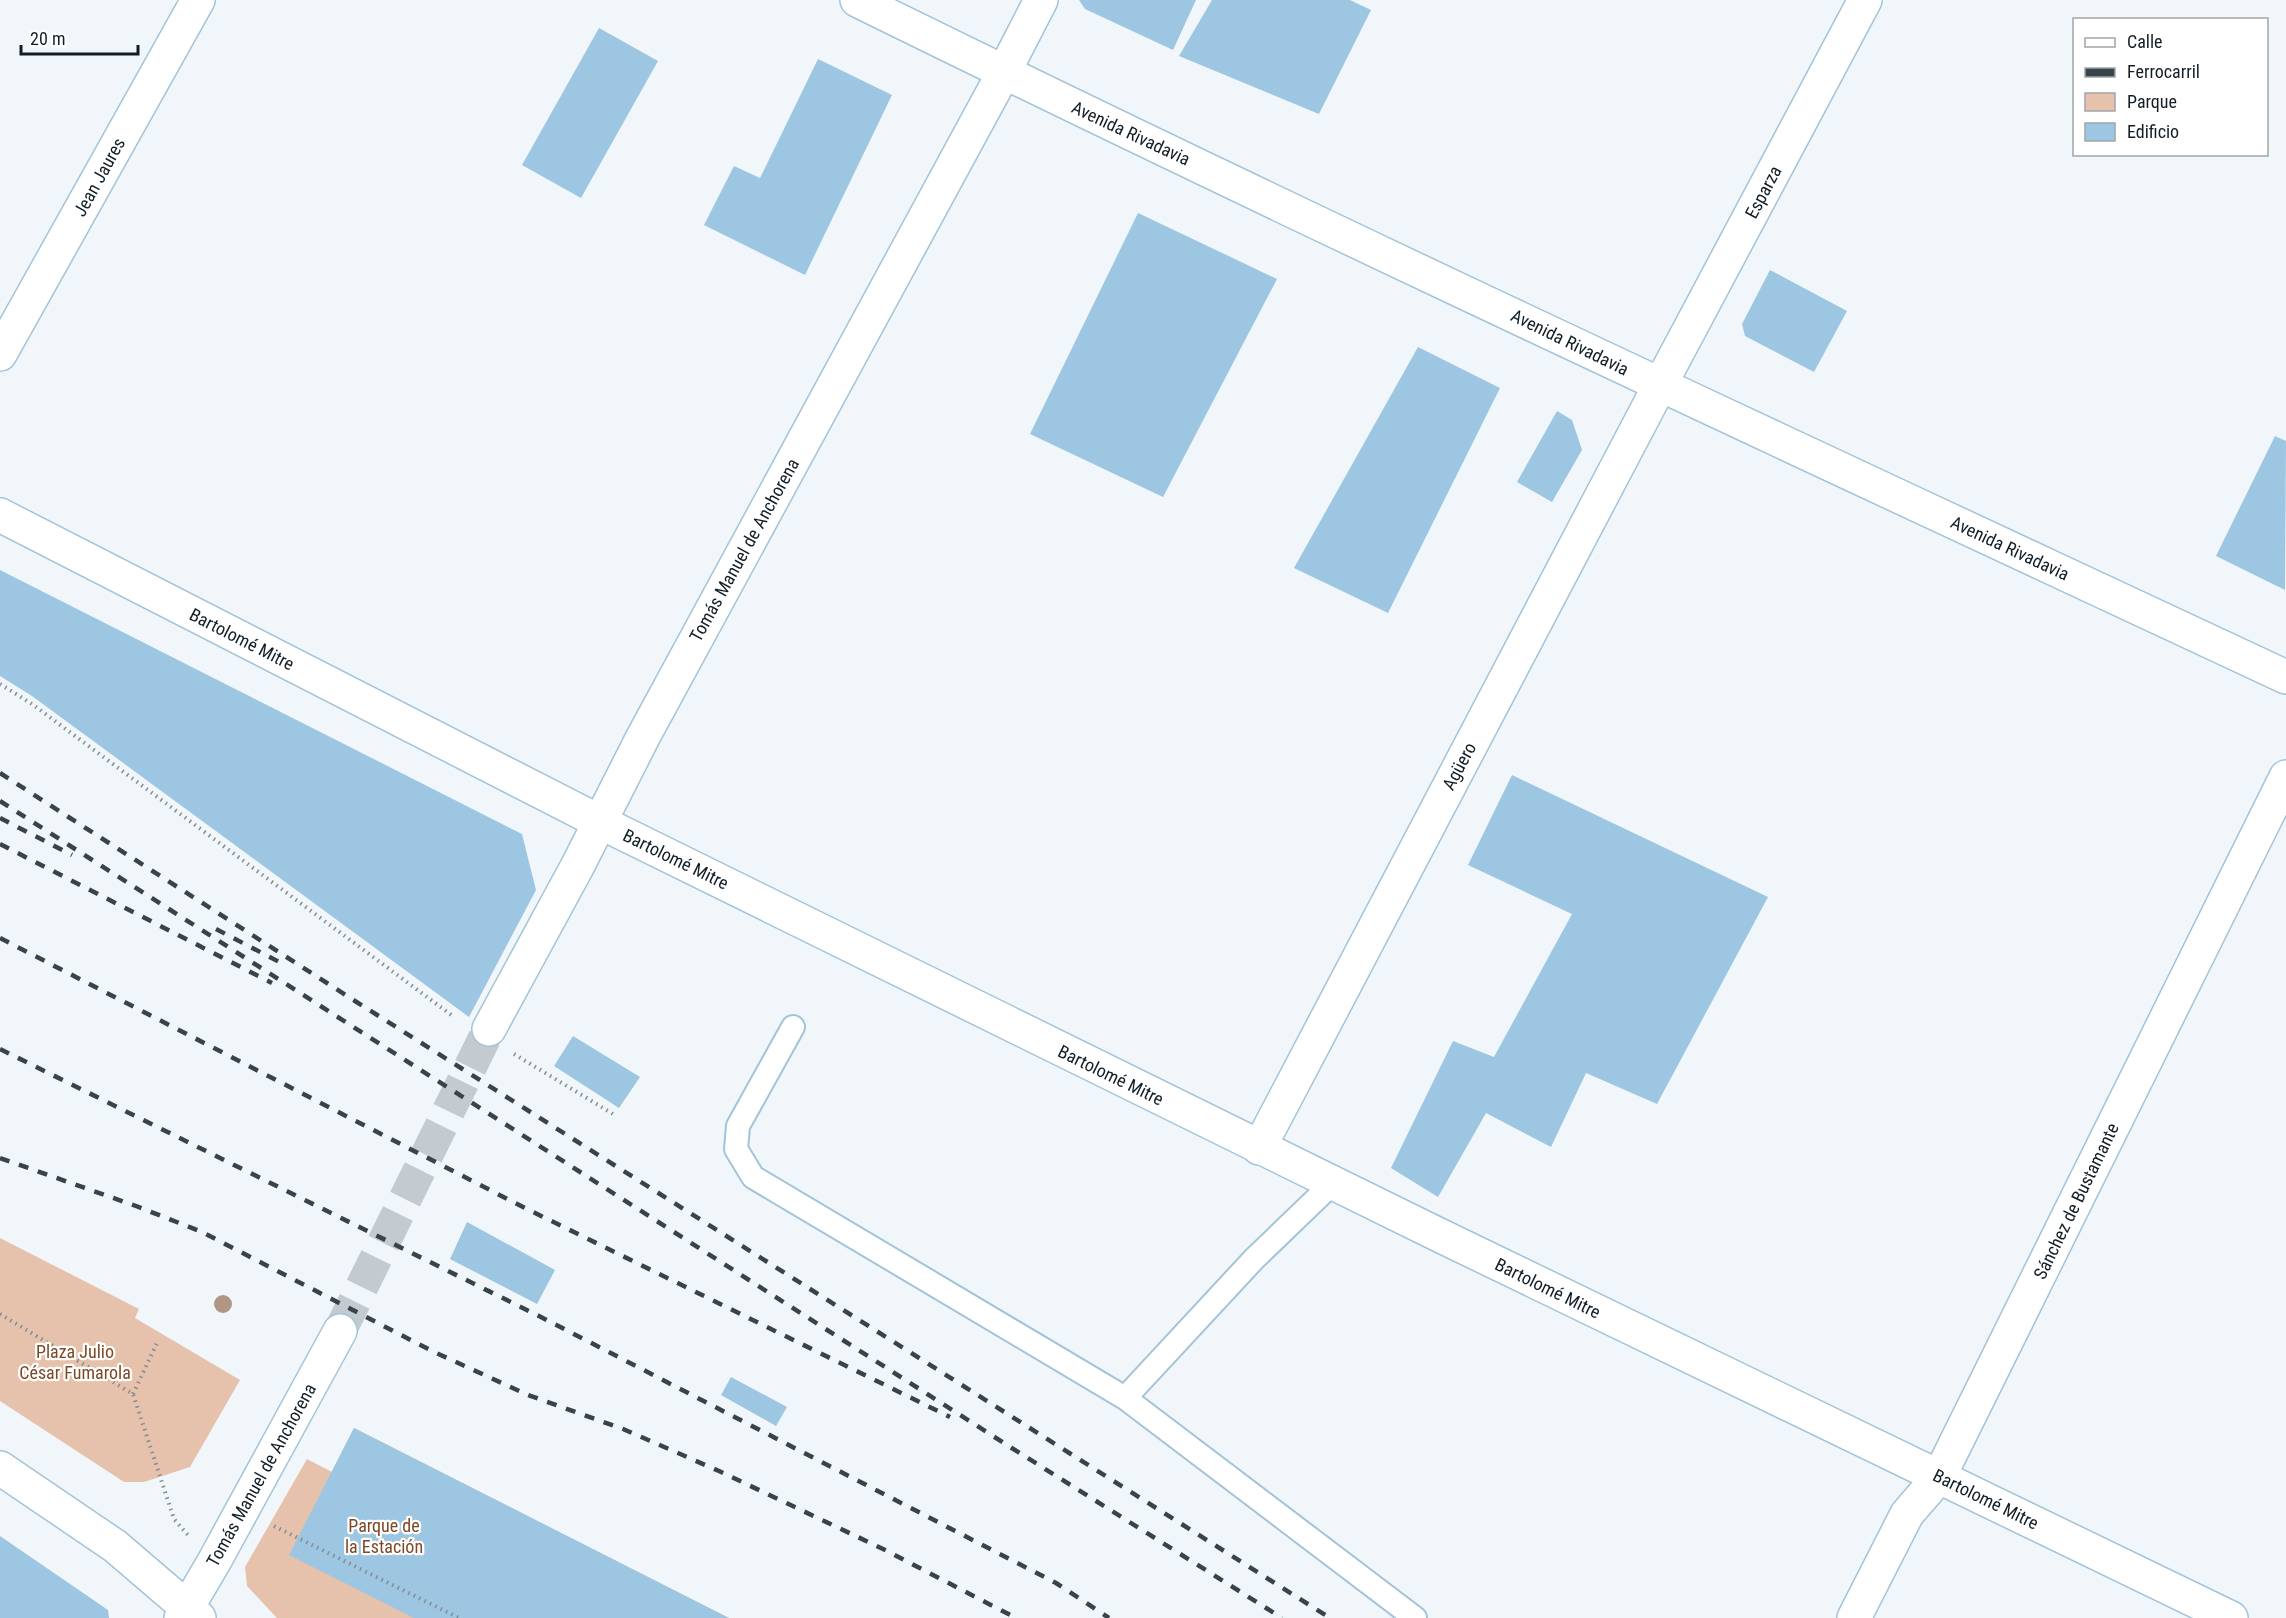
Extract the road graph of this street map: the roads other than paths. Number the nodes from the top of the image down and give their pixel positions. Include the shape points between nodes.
1 (198, 0) edge
2 (857, 0) edge
3 (1041, 0) edge
4 (1865, 0) edge
5 (1004, 72) junction
6 (0, 354) edge
7 (1660, 385) junction
8 (0, 515) edge
9 (2286, 677) edge
10 (2286, 777) edge
11 (600, 822) junction
12 (475, 1026) tunnel mouth
13 (793, 1027) dead end
14 (1259, 1148) junction
15 (1334, 1182) junction
16 (340, 1330) tunnel mouth
17 (1125, 1398) junction
18 (0, 1468) edge
19 (1939, 1477) junction
20 (189, 1615) edge
21 (1415, 1618) edge
22 (1854, 1618) edge
23 (2231, 1618) edge

1 - 6 street, Jean Jaures
2 - 5 street, Avenida Rivadavia
3 - 5 street, Tomás Manuel de Anchorena
4 - 7 street, Esparza
5 - 7 street, Avenida Rivadavia
5 - 11 street, Tomás Manuel de Anchorena
7 - 9 street, Avenida Rivadavia
7 - 14 street, Agüero
8 - 11 street, Bartolomé Mitre
10 - 19 street, Sánchez de Bustamante
11 - 12 street, Tomás Manuel de Anchorena
11 - 14 street, Bartolomé Mitre
13 - 17 lane via 738,1126 736,1149 753,1178
14 - 15 street, Bartolomé Mitre
15 - 17 lane via 1254,1259
15 - 19 street, Bartolomé Mitre
16 - 20 street, Tomás Manuel de Anchorena
17 - 21 lane
18 - 20 street via 115,1546
19 - 22 street, Sánchez de Bustamante via 1907,1514
19 - 23 street, Bartolomé Mitre

